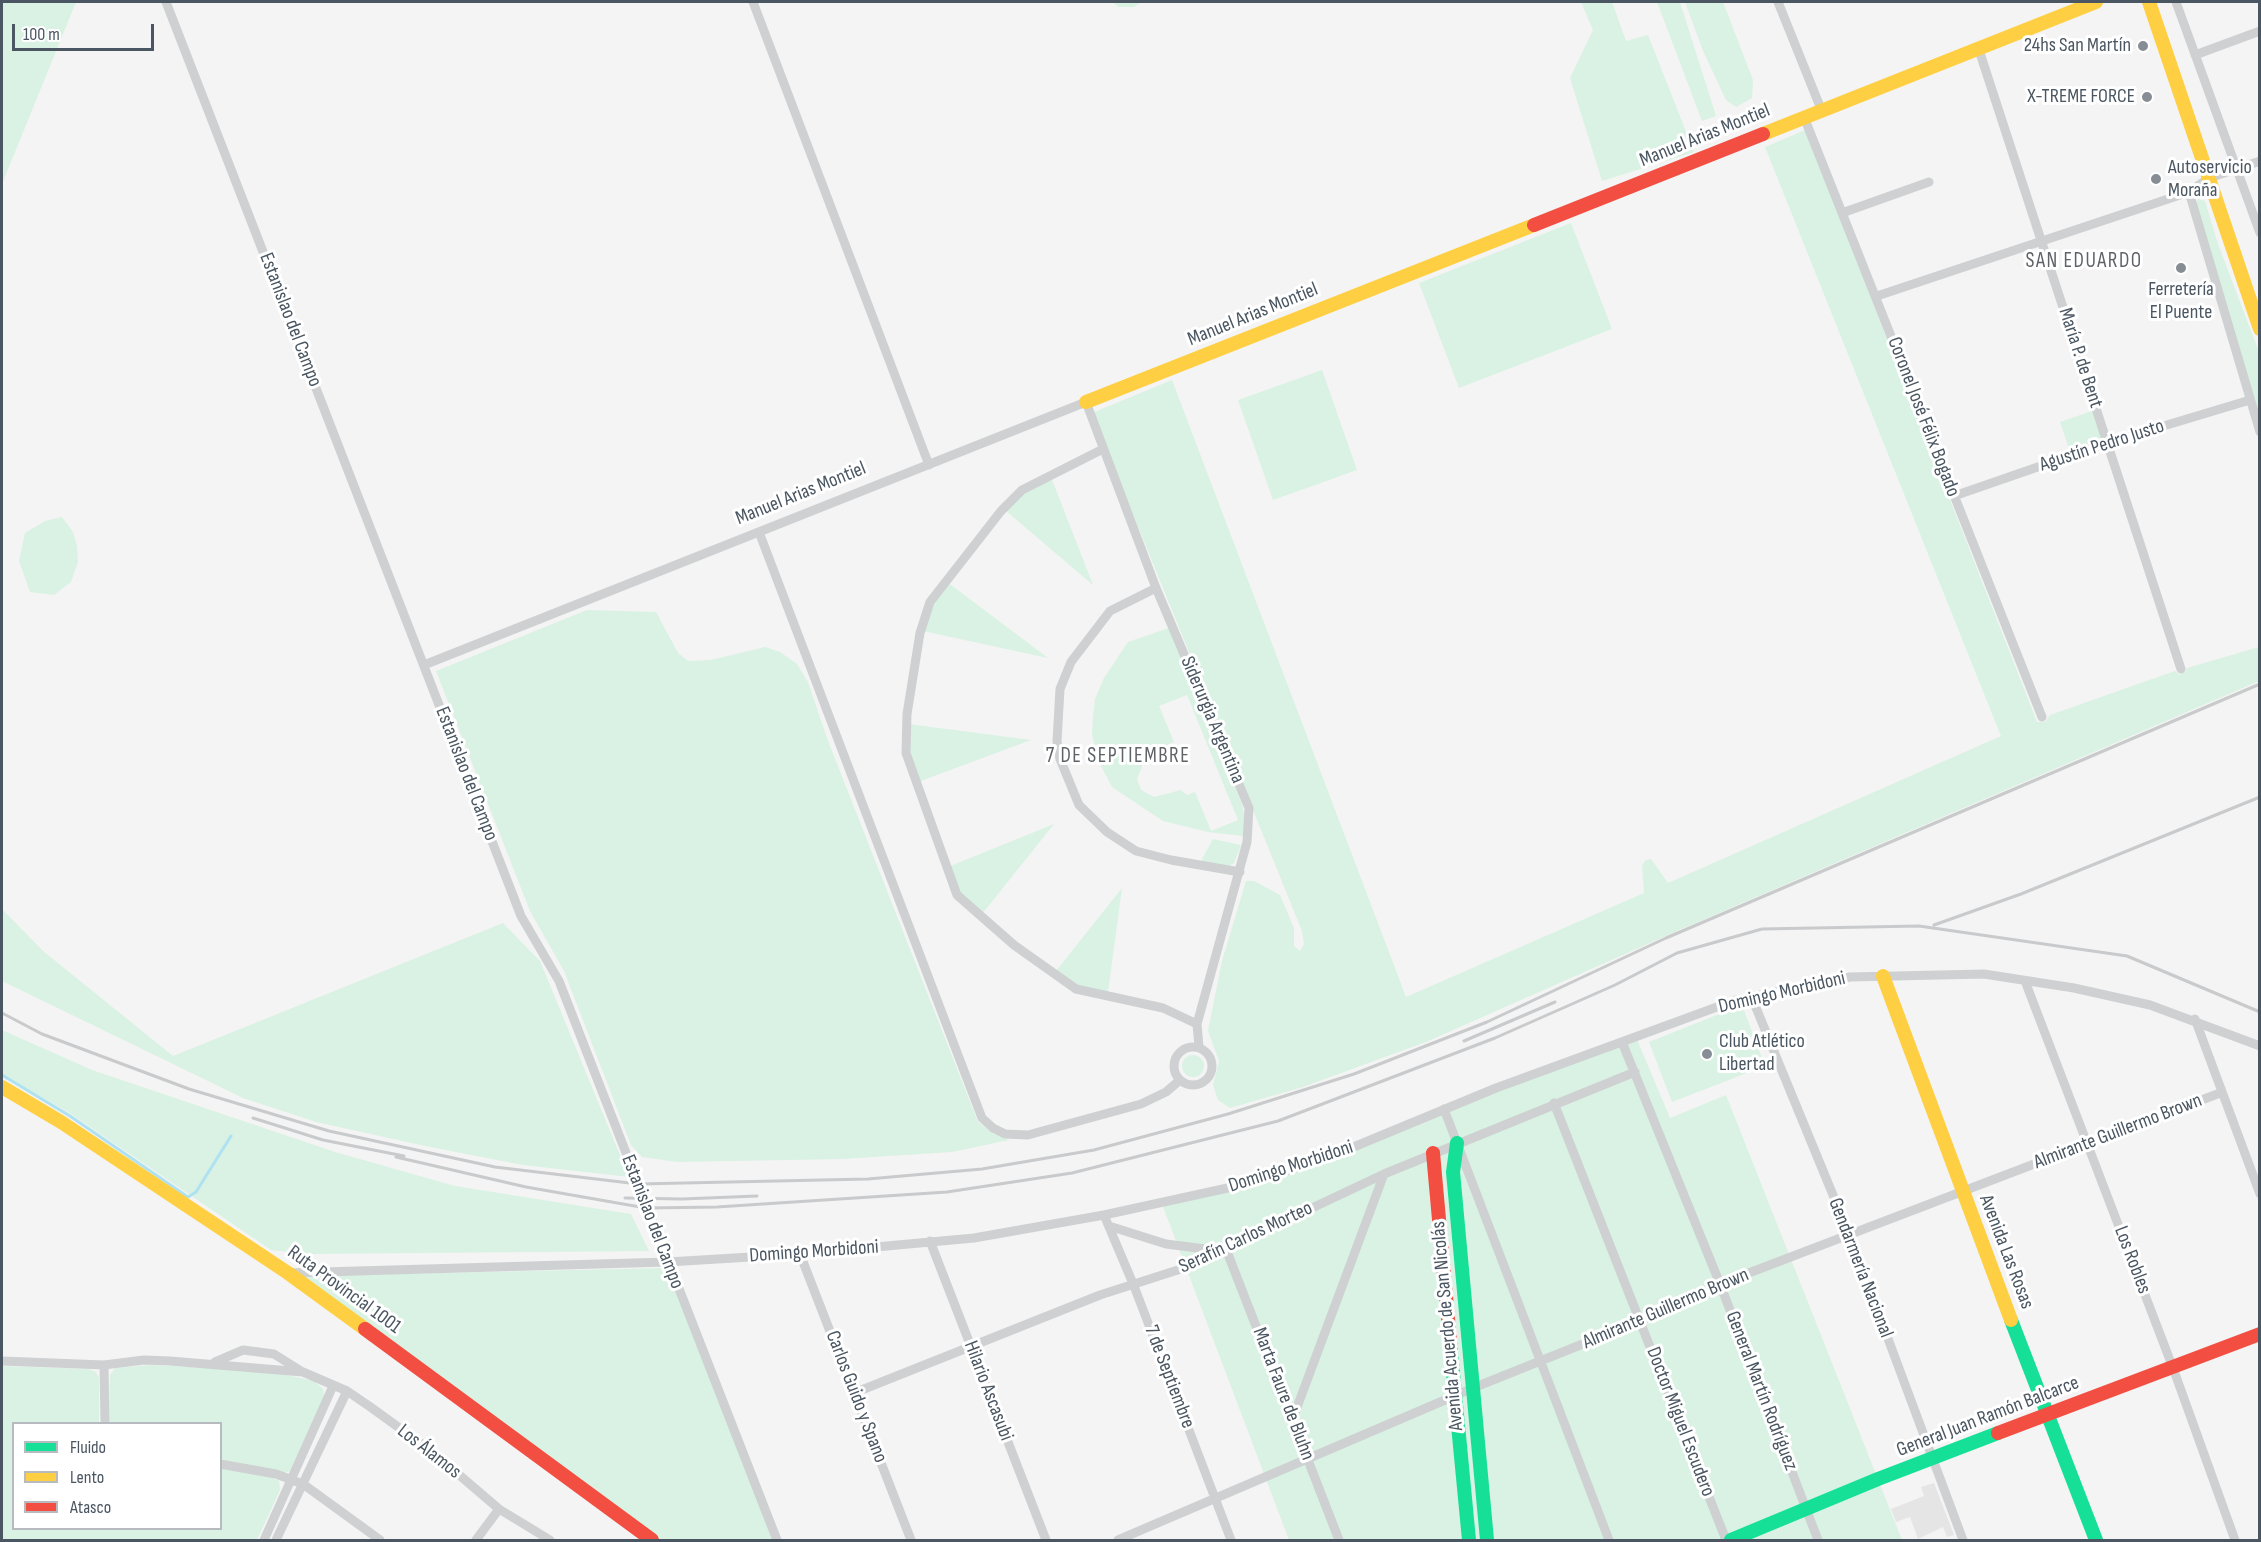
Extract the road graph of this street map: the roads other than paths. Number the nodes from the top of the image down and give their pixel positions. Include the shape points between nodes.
1 (166, 2) edge
2 (753, 2) edge
3 (1778, 2) edge
4 (2096, 2) edge
5 (2149, 2) edge
6 (2176, 2) edge
7 (2259, 31) edge
8 (1978, 47) junction
9 (2195, 55) junction
10 (1821, 109) junction
11 (1804, 117) junction
12 (2259, 161) edge
13 (2236, 170) junction
14 (2209, 178) junction
15 (1929, 182) dead end
16 (2189, 192) junction
17 (1842, 213) junction
18 (2259, 233) edge
19 (2042, 239) junction
20 (1876, 296) junction
21 (2259, 329) edge
22 (2250, 400) junction
23 (1086, 402) junction
24 (2259, 432) edge
25 (2107, 443) junction
26 (1103, 449) junction
27 (929, 465) junction
28 (1954, 496) junction
29 (759, 532) junction
30 (1156, 588) junction
31 (424, 665) junction
32 (2181, 669) dead end
33 (2042, 717) dead end
34 (1240, 872) junction
35 (1883, 976) junction
36 (2025, 981) junction
37 (1752, 998) junction
38 (2194, 1019) junction
39 (1197, 1024) junction
40 (1622, 1042) junction
41 (2259, 1046) edge
42 (1198, 1047) junction
43 (1635, 1072) junction
44 (1180, 1080) junction
45 (2, 1087) edge
46 (2220, 1093) junction
47 (1554, 1103) junction
48 (1444, 1109) junction
49 (1457, 1143) junction
50 (2088, 1144) junction
51 (1433, 1154) junction
52 (1384, 1174) junction
53 (1961, 1191) junction
54 (2259, 1194) edge
55 (1104, 1215) junction
56 (1109, 1226) junction
57 (1849, 1234) junction
58 (930, 1241) junction
59 (1224, 1250) junction
60 (800, 1254) junction
61 (668, 1262) junction
62 (288, 1273) junction
63 (1720, 1284) junction
64 (1134, 1286) junction
65 (1640, 1321) junction
66 (2259, 1334) edge
67 (970, 1345) junction
68 (2, 1361) edge
69 (1541, 1362) junction
70 (213, 1363) junction
71 (104, 1365) junction
72 (2173, 1368) junction
73 (303, 1372) junction
74 (333, 1386) junction
75 (1473, 1388) junction
76 (346, 1391) junction
77 (854, 1393) junction
78 (1457, 1395) junction
79 (2048, 1415) junction
80 (1293, 1418) junction
81 (105, 1422) edge
82 (1309, 1459) junction
83 (1931, 1460) junction
84 (222, 1464) edge
85 (292, 1480) junction
86 (303, 1484) junction
87 (1216, 1500) junction
88 (499, 1509) junction
89 (1805, 1509) junction
90 (264, 1540) edge
91 (276, 1540) edge
92 (380, 1540) edge
93 (476, 1540) edge
94 (550, 1540) edge
95 (652, 1540) edge
96 (777, 1540) edge
97 (911, 1540) edge
98 (1046, 1540) edge
99 (1118, 1540) edge
100 (1231, 1540) edge
101 (1339, 1540) edge
102 (1469, 1540) edge
103 (1487, 1540) edge
104 (1609, 1540) edge
105 (1726, 1540) edge
106 (1731, 1540) edge
107 (1818, 1540) edge
108 (1963, 1540) edge
109 (2096, 1540) edge
110 (2235, 1540) edge

1 - 31 street, Estanislao del Campo
2 - 27 street
3 - 10 street
4 - 8 street, Manuel Arias Montiel
5 - 14 street
6 - 9 street
7 - 9 street
8 - 10 street, Manuel Arias Montiel
8 - 19 street, María P. de Bent
9 - 13 street
10 - 11 street, Manuel Arias Montiel
11 - 17 street, Coronel José Félix Bogado
11 - 23 street, Manuel Arias Montiel
12 - 13 street
13 - 14 street
13 - 18 street
14 - 16 street
14 - 21 street
15 - 17 street
16 - 19 street
16 - 22 street
17 - 20 street, Coronel José Félix Bogado
19 - 20 street
19 - 25 street, María P. de Bent
20 - 28 street, Coronel José Félix Bogado
22 - 24 street
22 - 25 street, Agustín Pedro Justo
23 - 26 street, Siderurgia Argentina
23 - 27 street, Manuel Arias Montiel
25 - 28 street, Agustín Pedro Justo
25 - 32 street, María P. de Bent
26 - 30 street, Siderurgia Argentina
26 - 39 street via 1022,490 994,519 930,602 920,633 907,714 906,753 957,895 1014,945 1076,989 1156,1006
27 - 29 street, Manuel Arias Montiel
28 - 33 street, Coronel José Félix Bogado
29 - 31 street, Manuel Arias Montiel
29 - 44 street via 982,1118 1005,1134 1028,1136 1141,1104
30 - 34 street, Siderurgia Argentina via 1246,798 1249,823
30 - 34 street via 1110,611 1071,662 1060,689 1060,759 1079,805 1107,832 1136,851
31 - 61 street, Estanislao del Campo via 521,916 559,981
34 - 39 street, Siderurgia Argentina
35 - 36 street, Domingo Morbidoni via 1984,975
35 - 37 street, Domingo Morbidoni via 1850,977
35 - 53 street, Avenida Las Rosas
36 - 38 street, Domingo Morbidoni via 2150,1005
36 - 50 street, Los Robles
37 - 40 street, Domingo Morbidoni via 1736,1000
37 - 57 street, Gendarmería Nacional
38 - 41 street, Domingo Morbidoni
38 - 46 street
39 - 42 street, Siderurgia Argentina
40 - 43 street, General Martín Rodríguez
40 - 48 street, Domingo Morbidoni
42 - 44 street via 1185,1048 1178,1054 1174,1068
42 - 44 street, Siderurgia Argentina via 1211,1058 1211,1074 1198,1084
43 - 47 street, Serafín Carlos Morteo
43 - 63 street, General Martín Rodríguez
45 - 62 street, Ruta Provincial 1001 via 62,1122
46 - 50 street, Almirante Guillermo Brown
46 - 54 street
47 - 49 street, Serafín Carlos Morteo
47 - 65 street, Doctor Miguel Escudero
48 - 49 street, Avenida Acuerdo de San Nicolás
48 - 55 street, Domingo Morbidoni via 1339,1153 1255,1182
49 - 51 street, Serafín Carlos Morteo
49 - 69 street
49 - 75 street, Avenida Acuerdo de San Nicolás via 1453,1172
50 - 53 street, Almirante Guillermo Brown
50 - 72 street, Los Robles
51 - 52 street, Serafín Carlos Morteo
51 - 78 street, Avenida Acuerdo de San Nicolás
52 - 59 street, Serafín Carlos Morteo
52 - 80 street
53 - 57 street, Almirante Guillermo Brown
53 - 79 street, Avenida Las Rosas
55 - 56 street, 7 de Septiembre
55 - 58 street, Domingo Morbidoni via 974,1238
56 - 59 street via 1166,1244
56 - 64 street, 7 de Septiembre
57 - 63 street, Almirante Guillermo Brown
57 - 83 street, Gendarmería Nacional
58 - 60 street, Domingo Morbidoni
58 - 67 street, Hilario Ascasubi
59 - 64 street, Serafín Carlos Morteo
59 - 80 street, Marta Faure de Bluhn
60 - 61 street, Domingo Morbidoni
60 - 77 street, Carlos Guido y Spano
61 - 62 street, Domingo Morbidoni
61 - 96 street, Estanislao del Campo
62 - 95 street, Ruta Provincial 1001
63 - 65 street, Almirante Guillermo Brown
63 - 89 street, General Martín Rodríguez
64 - 67 street, Serafín Carlos Morteo via 1100,1295
64 - 87 street, 7 de Septiembre
65 - 69 street, Almirante Guillermo Brown
65 - 105 street, Doctor Miguel Escudero
66 - 72 street, General Juan Ramón Balcarce
67 - 77 street, Serafín Carlos Morteo
67 - 98 street, Hilario Ascasubi
68 - 71 street, Los Álamos
69 - 75 street, Almirante Guillermo Brown
69 - 104 street
70 - 71 street, Los Álamos via 144,1360
70 - 73 street, Los Álamos
70 - 73 street, Los Álamos via 243,1350 273,1354
71 - 81 street
72 - 79 street, General Juan Ramón Balcarce
72 - 110 street, Los Robles
73 - 74 street, Los Álamos
74 - 76 street, Los Álamos
74 - 85 street
75 - 78 street, Almirante Guillermo Brown
75 - 103 street, Avenida Acuerdo de San Nicolás
76 - 86 street
76 - 88 street, Los Álamos via 430,1450
77 - 97 street, Carlos Guido y Spano
78 - 82 street, Almirante Guillermo Brown
78 - 102 street, Avenida Acuerdo de San Nicolás
79 - 83 street, General Juan Ramón Balcarce
79 - 109 street, Avenida Las Rosas
80 - 82 street, Marta Faure de Bluhn
82 - 87 street, Almirante Guillermo Brown
82 - 101 street, Marta Faure de Bluhn
83 - 89 street, General Juan Ramón Balcarce
83 - 108 street, Gendarmería Nacional
84 - 85 street
85 - 86 street
85 - 90 street
86 - 91 street
86 - 92 street
87 - 99 street, Almirante Guillermo Brown
87 - 100 street, 7 de Septiembre
88 - 93 street
88 - 94 street, Los Álamos
89 - 106 street, General Juan Ramón Balcarce
89 - 107 street, General Martín Rodríguez

